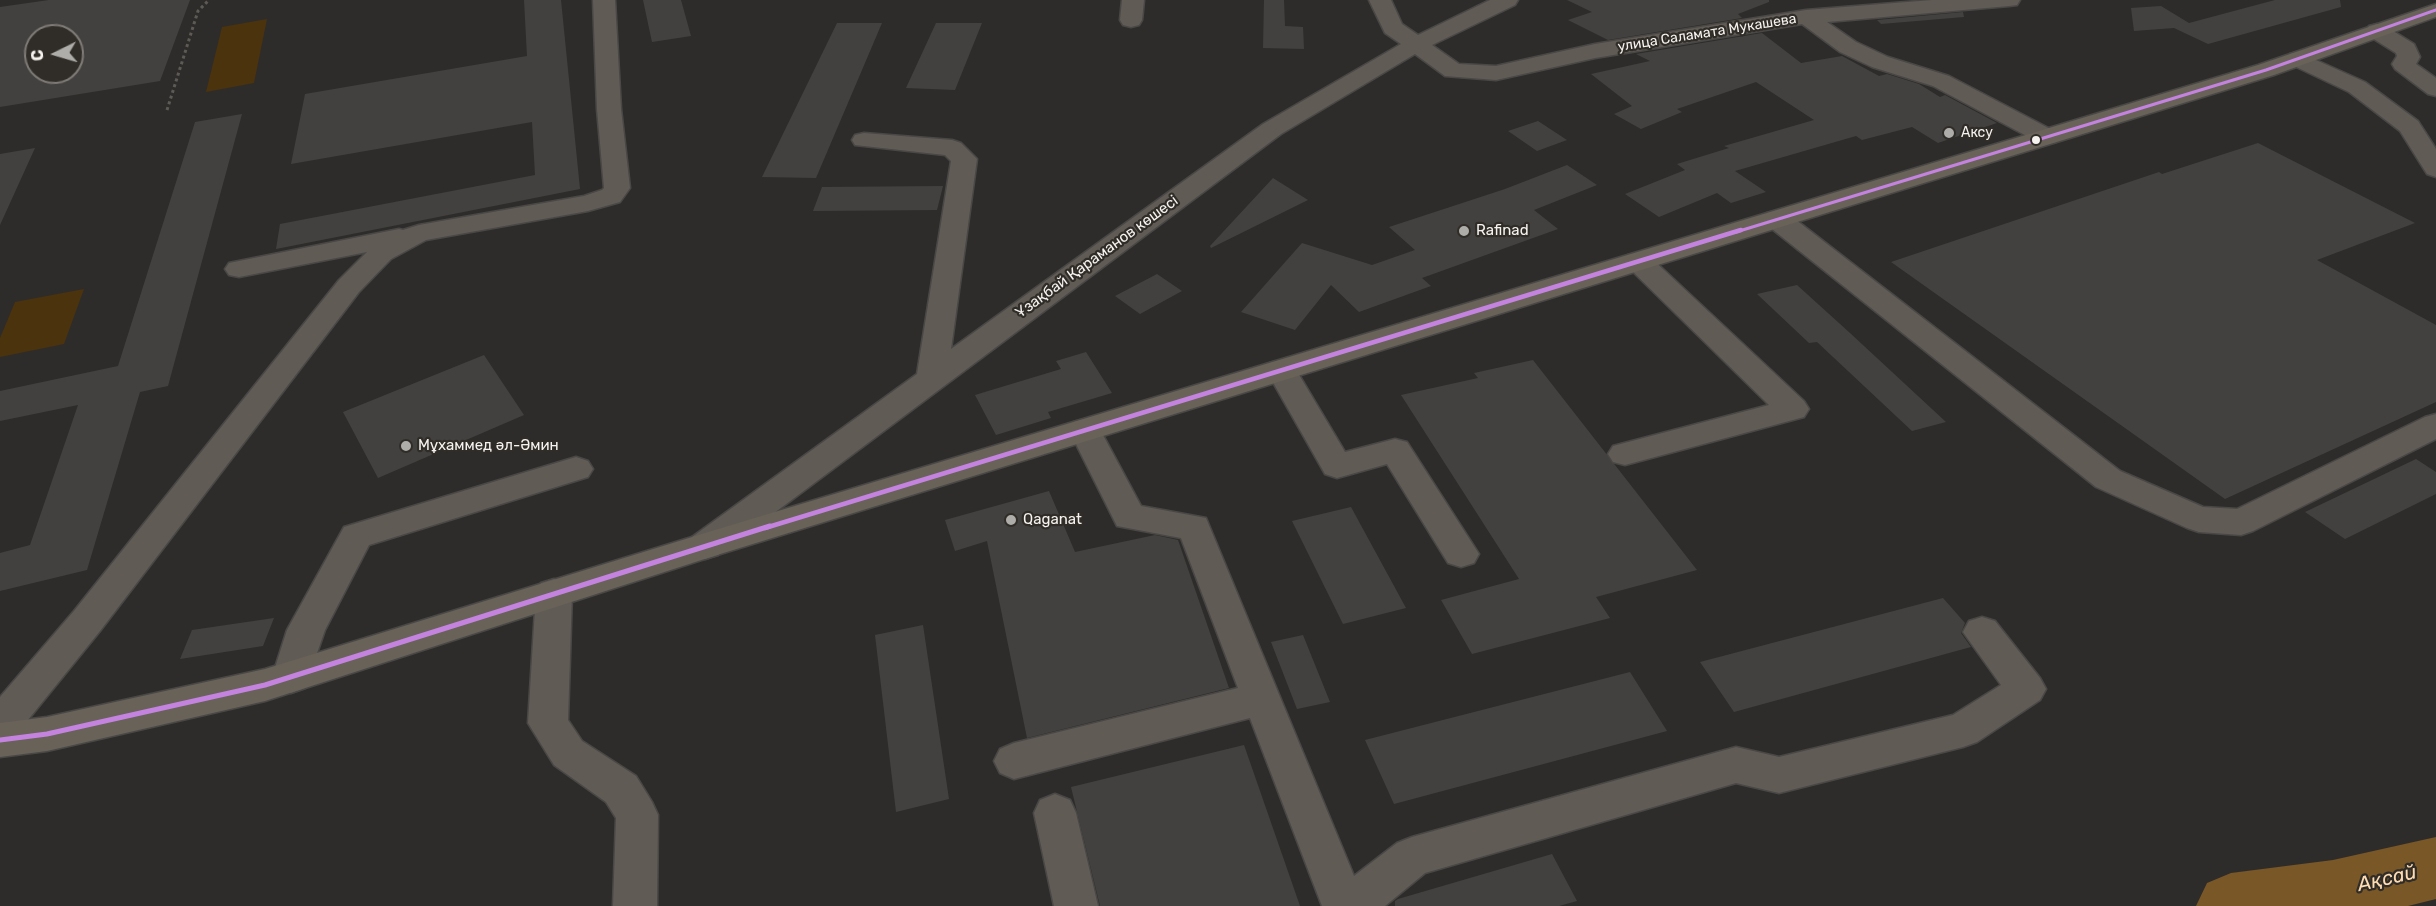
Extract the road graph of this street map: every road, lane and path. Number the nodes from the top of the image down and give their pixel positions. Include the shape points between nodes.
1 (210, 0) edge
2 (604, 0) edge
3 (1380, 0) edge
4 (1508, 0) edge
5 (2009, 0) edge
6 (2436, 10) edge
7 (1806, 17) junction
8 (2377, 31) junction
9 (1416, 45) junction
10 (2298, 59) junction
11 (2436, 89) edge
12 (167, 110) dead end
13 (2047, 137) junction
14 (864, 140) dead end
15 (2436, 170) edge
16 (1777, 219) junction
17 (418, 233) junction
18 (1638, 261) junction
19 (239, 269) dead end
20 (1281, 370) junction
21 (932, 379) junction
22 (2436, 425) edge
23 (1085, 430) junction
24 (1625, 454) dead end
25 (576, 469) dead end
26 (705, 546) junction
27 (1461, 555) dead end
28 (554, 593) junction
29 (1982, 632) dead end
30 (291, 677) junction
31 (1262, 699) junction
32 (0, 725) edge
33 (0, 740) edge
34 (1014, 761) dead end
35 (1055, 813) dead end
36 (635, 906) edge
37 (1076, 906) edge
38 (1344, 906) edge
39 (1351, 906) edge

1 - 12 path via 198,11
2 - 17 street via 617,188 611,196
3 - 9 street, улица Саламата Мукашева via 1393,28
4 - 9 street, Ұзақбай Қараманов көшесі
5 - 7 street, улица Саламата Мукашева
6 - 8 main road
7 - 9 street, улица Саламата Мукашева via 1595,51 1496,73 1453,71
7 - 13 street via 1848,47 1880,62 1941,81
8 - 10 main road
8 - 11 street via 2406,49 2409,57 2403,64
9 - 21 street, Ұзақбай Қараманов көшесі via 1272,129
10 - 13 main road
10 - 15 street via 2357,87 2409,126
13 - 16 main road
14 - 21 street via 952,148 964,159
16 - 18 main road
16 - 22 street via 2108,479 2199,519 2241,522
17 - 19 street
17 - 32 street via 381,253 349,286 87,621
18 - 20 main road
18 - 24 street via 1793,409
20 - 23 main road
20 - 27 street via 1337,466 1395,450
21 - 26 street, Ұзақбай Қараманов көшесі
23 - 26 main road
23 - 31 street via 1129,517 1194,527
25 - 30 street via 356,536 306,630
26 - 28 main road
28 - 30 main road
28 - 36 street via 548,723 568,753 621,789 637,815
29 - 39 street via 2026,689 1963,730 1779,775 1736,765 1412,857
30 - 33 main road via 48,734
31 - 34 street
31 - 38 street
35 - 37 street

